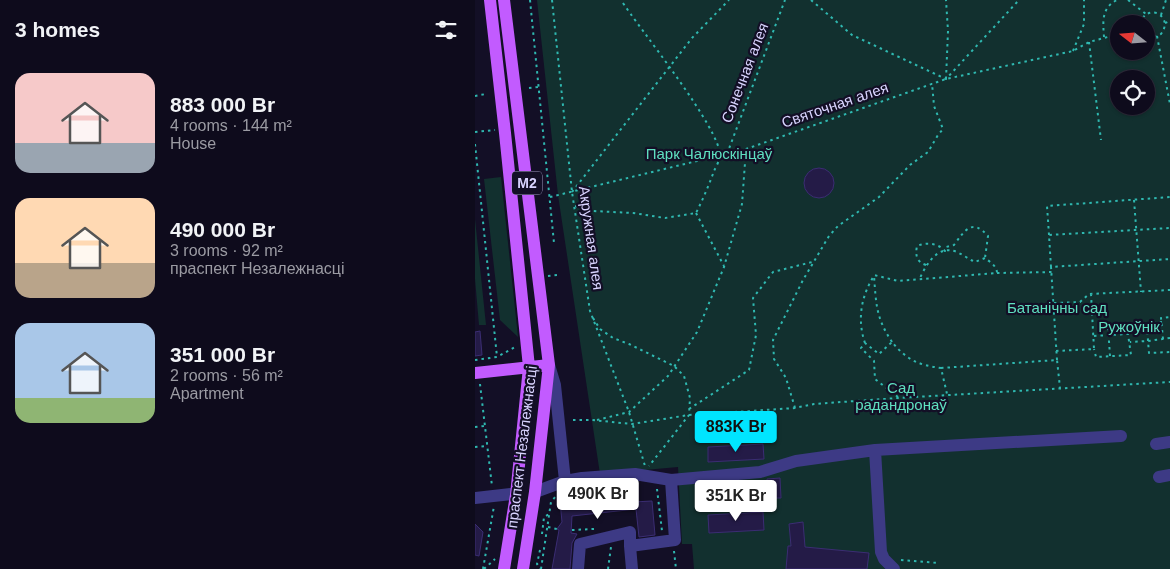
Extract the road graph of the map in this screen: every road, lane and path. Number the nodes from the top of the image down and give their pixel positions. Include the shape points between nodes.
1 (490, 0) edge
2 (504, 0) edge
3 (530, 0) edge
4 (552, 0) edge
5 (621, 0) edge
6 (729, 0) edge
7 (785, 0) edge
8 (811, 0) edge
9 (946, 0) edge
10 (1019, 0) edge
11 (1084, 0) edge
12 (1117, 0) edge
13 (1128, 0) edge
14 (1167, 0) edge
15 (1146, 14) joint
16 (1161, 15) junction
17 (1170, 21) edge
18 (1165, 23) junction
19 (1110, 36) edge
20 (1157, 36) joint
21 (1104, 37) junction
22 (1089, 42) junction
23 (1073, 51) junction
24 (669, 66) junction
25 (945, 79) junction
26 (932, 83) junction
27 (539, 87) junction
28 (529, 88) dead end
29 (486, 94) dead end
30 (475, 96) edge
31 (1170, 104) edge
32 (491, 130) dead end
33 (475, 132) edge
34 (1101, 140) dead end
35 (475, 144) edge
36 (746, 149) junction
37 (727, 154) junction
38 (720, 156) junction
39 (477, 175) edge
40 (572, 192) junction
41 (550, 197) junction
42 (1170, 197) edge
43 (1134, 200) junction
44 (575, 206) junction
45 (696, 213) junction
46 (1170, 228) edge
47 (1135, 229) junction
48 (1049, 235) junction
49 (554, 243) dead end
50 (945, 251) junction
51 (985, 258) junction
52 (1170, 259) edge
53 (1138, 261) junction
54 (813, 262) junction
55 (926, 265) junction
56 (724, 267) junction
57 (1051, 267) junction
58 (1052, 272) junction
59 (997, 273) junction
60 (558, 275) dead end
61 (874, 275) junction
62 (550, 276) dead end
63 (919, 280) junction
64 (1170, 290) edge
65 (1141, 292) junction
66 (1091, 294) junction
67 (1055, 303) junction
68 (589, 311) junction
69 (1170, 317) edge
70 (1162, 322) junction
71 (1147, 324) junction
72 (1116, 327) junction
73 (1117, 334) junction
74 (1109, 335) junction
75 (1094, 336) junction
76 (1170, 338) edge
77 (1163, 339) junction
78 (1148, 340) junction
79 (865, 342) junction
80 (892, 342) junction
81 (1129, 342) junction
82 (517, 345) dead end
83 (1094, 348) junction
84 (1057, 351) junction
85 (1170, 352) edge
86 (879, 354) junction
87 (1110, 356) junction
88 (497, 357) junction
89 (475, 360) edge
90 (1057, 360) junction
91 (874, 362) junction
92 (549, 365) junction
93 (675, 366) junction
94 (529, 367) junction
95 (941, 368) junction
96 (478, 379) edge
97 (1170, 382) edge
98 (1059, 388) junction
99 (947, 394) junction
100 (898, 398) junction
101 (795, 408) junction
102 (689, 409) junction
103 (629, 412) junction
104 (689, 415) junction
105 (573, 420) dead end
106 (596, 421) junction
107 (632, 424) junction
108 (485, 426) junction
109 (475, 427) edge
110 (1121, 436) dead end
111 (1170, 442) edge
112 (1155, 444) dead end
113 (487, 446) junction
114 (475, 447) edge
115 (875, 450) junction
116 (537, 474) junction
117 (671, 480) junction
118 (565, 481) junction
119 (657, 482) dead end
120 (492, 489) dead end
121 (535, 492) junction
122 (515, 495) junction
123 (475, 498) edge
124 (551, 502) dead end
125 (497, 507) dead end
126 (549, 514) junction
127 (548, 527) junction
128 (557, 529) dead end
129 (542, 534) dead end
130 (612, 536) junction
131 (668, 540) junction
132 (630, 546) junction
133 (540, 550) dead end
134 (495, 559) dead end
135 (884, 559) junction
136 (939, 563) dead end
137 (484, 569) edge
138 (504, 569) edge
139 (523, 569) edge
140 (540, 569) edge
141 (578, 569) edge
142 (608, 569) edge
143 (632, 569) edge
144 (676, 569) edge
145 (895, 569) edge

1 - 94 main road, праспект Незалежнасці / М2
2 - 92 main road, праспект Незалежнасці / М2
3 - 27 path
4 - 40 path, Акружная алея
5 - 24 path
6 - 24 path
7 - 37 path, Сонечная алея
8 - 25 path via 852,35
9 - 25 path
10 - 25 path
11 - 23 path via 1084,24
12 - 21 path via 1110,3 1104,13
13 - 15 path
14 - 16 path
15 - 16 path
16 - 18 path
17 - 18 path
18 - 20 path
19 - 21 path, Святочная алея
20 - 31 path
21 - 22 path, Святочная алея
22 - 23 path, Святочная алея
22 - 34 path
23 - 25 path, Святочная алея
24 - 38 path via 716,139
24 - 40 path
25 - 26 path, Святочная алея
26 - 36 path, Святочная алея
26 - 54 path via 934,106 943,129 928,152 910,165 879,197 838,226
27 - 28 path
27 - 41 path
29 - 30 path
32 - 33 path
35 - 39 path
36 - 37 path, Святочная алея
36 - 56 path via 742,204
37 - 38 path, Святочная алея
38 - 40 path, Святочная алея
38 - 45 path
39 - 88 path
40 - 41 path, Святочная алея
40 - 44 path, Акружная алея
41 - 49 path
42 - 43 path
43 - 47 path
43 - 48 path via 1047,206
44 - 45 path via 593,211 633,212 665,218
44 - 68 path, Акружная алея
45 - 56 path
46 - 47 path
47 - 48 path
47 - 53 path
48 - 57 path
50 - 51 path via 959,253 975,262
50 - 51 path via 946,247 954,245 960,234 975,227 988,236
50 - 55 path via 936,254
50 - 55 path via 924,243 917,246 917,259
51 - 59 path
52 - 53 path
53 - 57 path
53 - 65 path
54 - 101 path via 773,340 774,359 787,378
54 - 102 path via 773,272 753,298 756,335 749,370
55 - 63 path
56 - 93 path via 697,332
57 - 58 path
58 - 59 path
58 - 67 path
59 - 63 path
60 - 62 path
61 - 63 path via 899,281
61 - 79 path via 860,316
61 - 80 path via 877,313
64 - 65 path
65 - 66 path
66 - 67 path via 1080,302
66 - 75 path
67 - 84 path
68 - 93 path via 600,329 613,338
68 - 103 path, Акружная алея
69 - 70 path via 1161,318
70 - 71 path
70 - 77 path
71 - 72 path
71 - 78 path
72 - 73 path
72 - 74 path via 1108,327
73 - 74 path
73 - 81 path via 1128,334
74 - 75 path
74 - 87 path
75 - 83 path
76 - 77 path
77 - 78 path
78 - 81 path
78 - 85 path via 1149,353
79 - 86 path
79 - 91 path via 861,348
80 - 86 path
80 - 95 path via 902,354 923,366
81 - 87 path via 1131,355
82 - 88 path
83 - 84 path
83 - 87 path via 1096,357
84 - 90 path
86 - 91 path
88 - 89 path
90 - 95 path
90 - 98 path
91 - 100 path via 875,379
92 - 94 main road
92 - 116 main road, праспект Незалежнасці / М2
92 - 118 street via 555,385
93 - 102 path via 684,376
93 - 103 path
94 - 96 main road
94 - 122 main road, праспект Незалежнасці / М2
95 - 99 path
96 - 108 path
97 - 98 path
98 - 99 path
99 - 100 path
100 - 101 path
101 - 104 path
102 - 104 path
103 - 106 path
103 - 107 path, Акружная алея
104 - 107 path
104 - 107 path, Акружная алея via 646,470
105 - 106 path
106 - 107 path
108 - 109 path
108 - 113 path
110 - 115 street
111 - 112 street
113 - 114 path
113 - 120 path
115 - 117 street via 796,462 760,472
115 - 135 street
116 - 118 street
116 - 121 main road, праспект Незалежнасці / М2
117 - 118 street via 635,474
117 - 131 street via 675,540
118 - 121 street
119 - 131 path
121 - 139 main road, праспект Незалежнасці / М2
122 - 123 street
122 - 138 main road, праспект Незалежнасці / М2
124 - 126 path
125 - 137 path via 494,506
126 - 127 path
126 - 129 path via 544,518
127 - 128 path
127 - 140 path
130 - 132 street via 630,532
130 - 141 street via 581,544
130 - 142 path
131 - 132 street
131 - 144 path
132 - 143 street
133 - 140 path via 537,564
134 - 137 path
135 - 136 path
135 - 145 street

